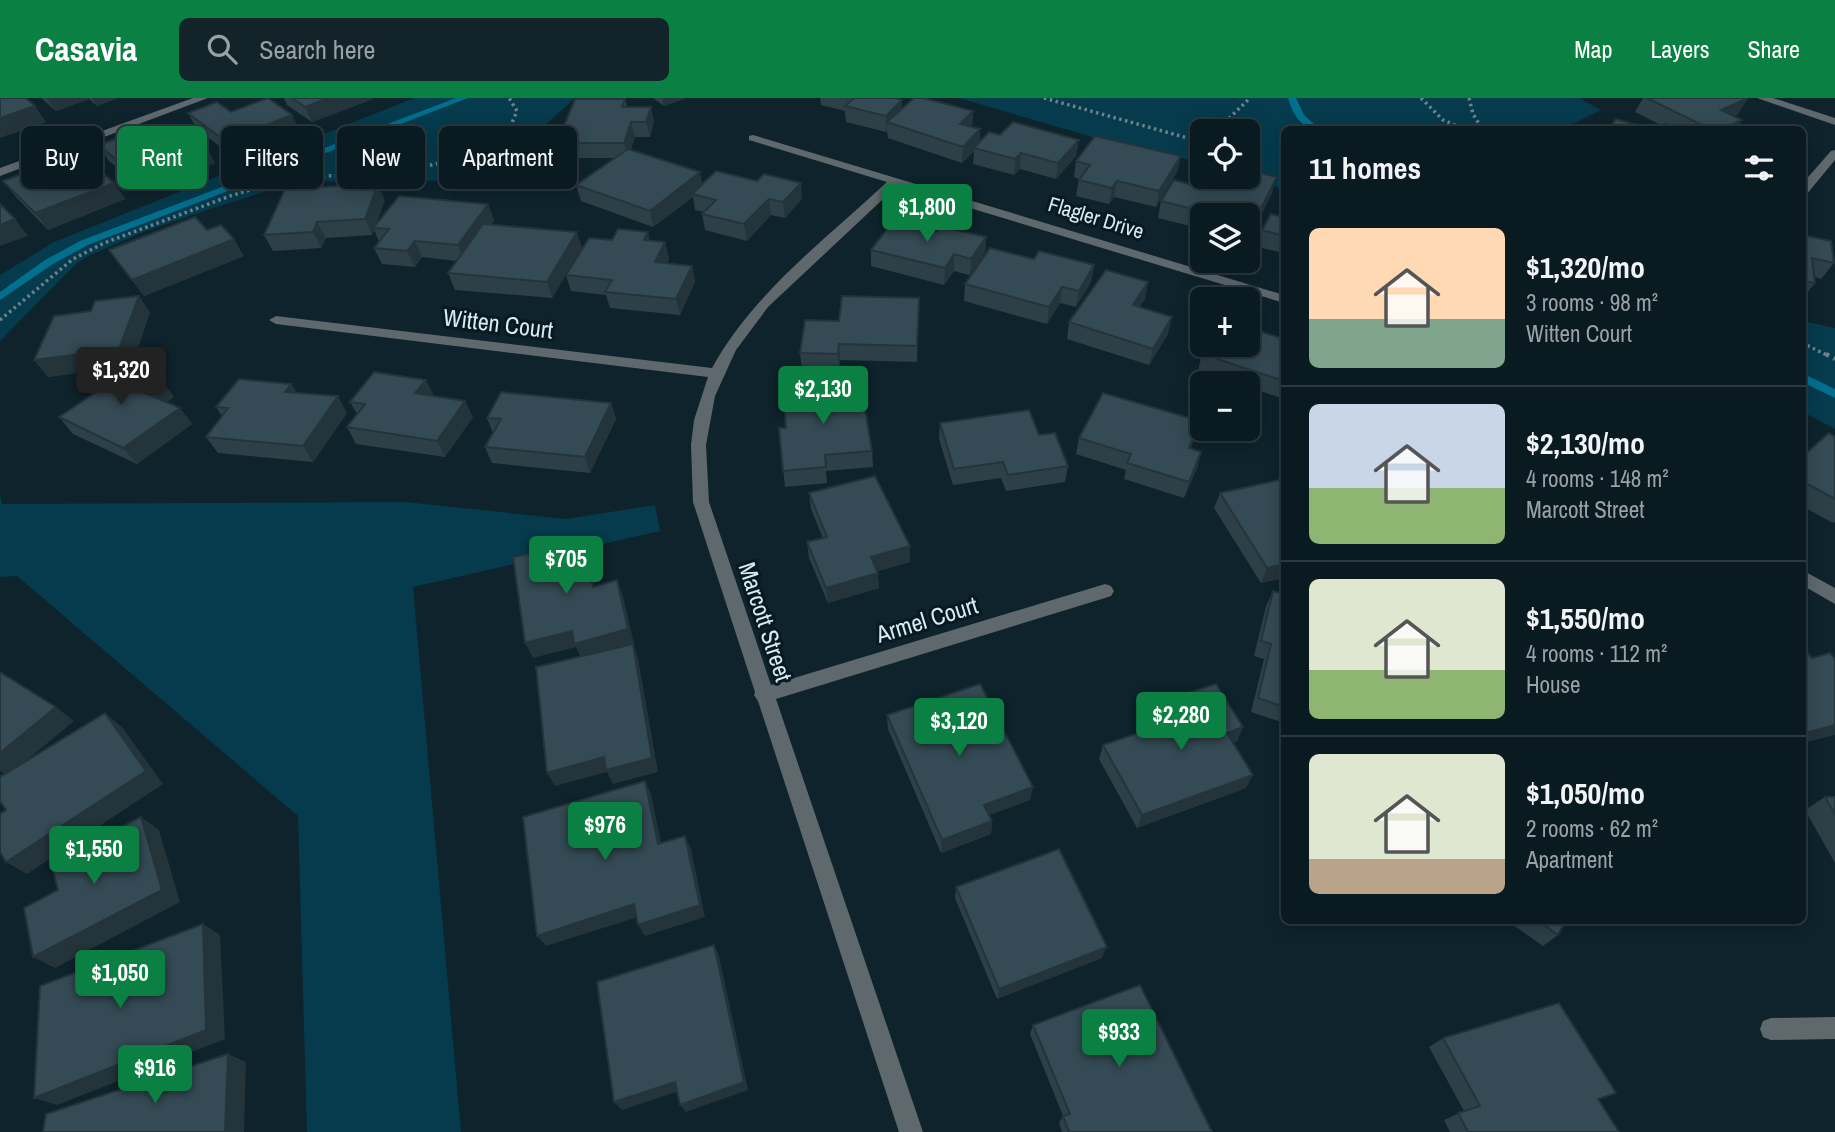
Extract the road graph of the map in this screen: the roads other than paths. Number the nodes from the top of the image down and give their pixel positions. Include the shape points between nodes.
1 (203, 98) edge
2 (1762, 98) edge
3 (1835, 122) edge
4 (753, 138) dead end
5 (1835, 153) edge
6 (0, 172) edge
7 (895, 181) junction
8 (1806, 187) edge
9 (1281, 298) edge
10 (276, 320) dead end
11 (715, 373) junction
12 (1806, 579) edge
13 (1105, 591) dead end
14 (1835, 597) edge
15 (763, 695) junction
16 (1835, 1028) edge
17 (1771, 1029) dead end
18 (911, 1132) edge

1 - 6 street
2 - 3 street
4 - 7 street, Flagler Drive
5 - 8 street
7 - 9 street, Flagler Drive
7 - 11 street, Marcott Street via 763,304
10 - 11 street, Witten Court
11 - 15 street, Marcott Street via 696,450 701,502
12 - 14 street
13 - 15 street, Armel Court
15 - 18 street, Marcott Street
16 - 17 street

